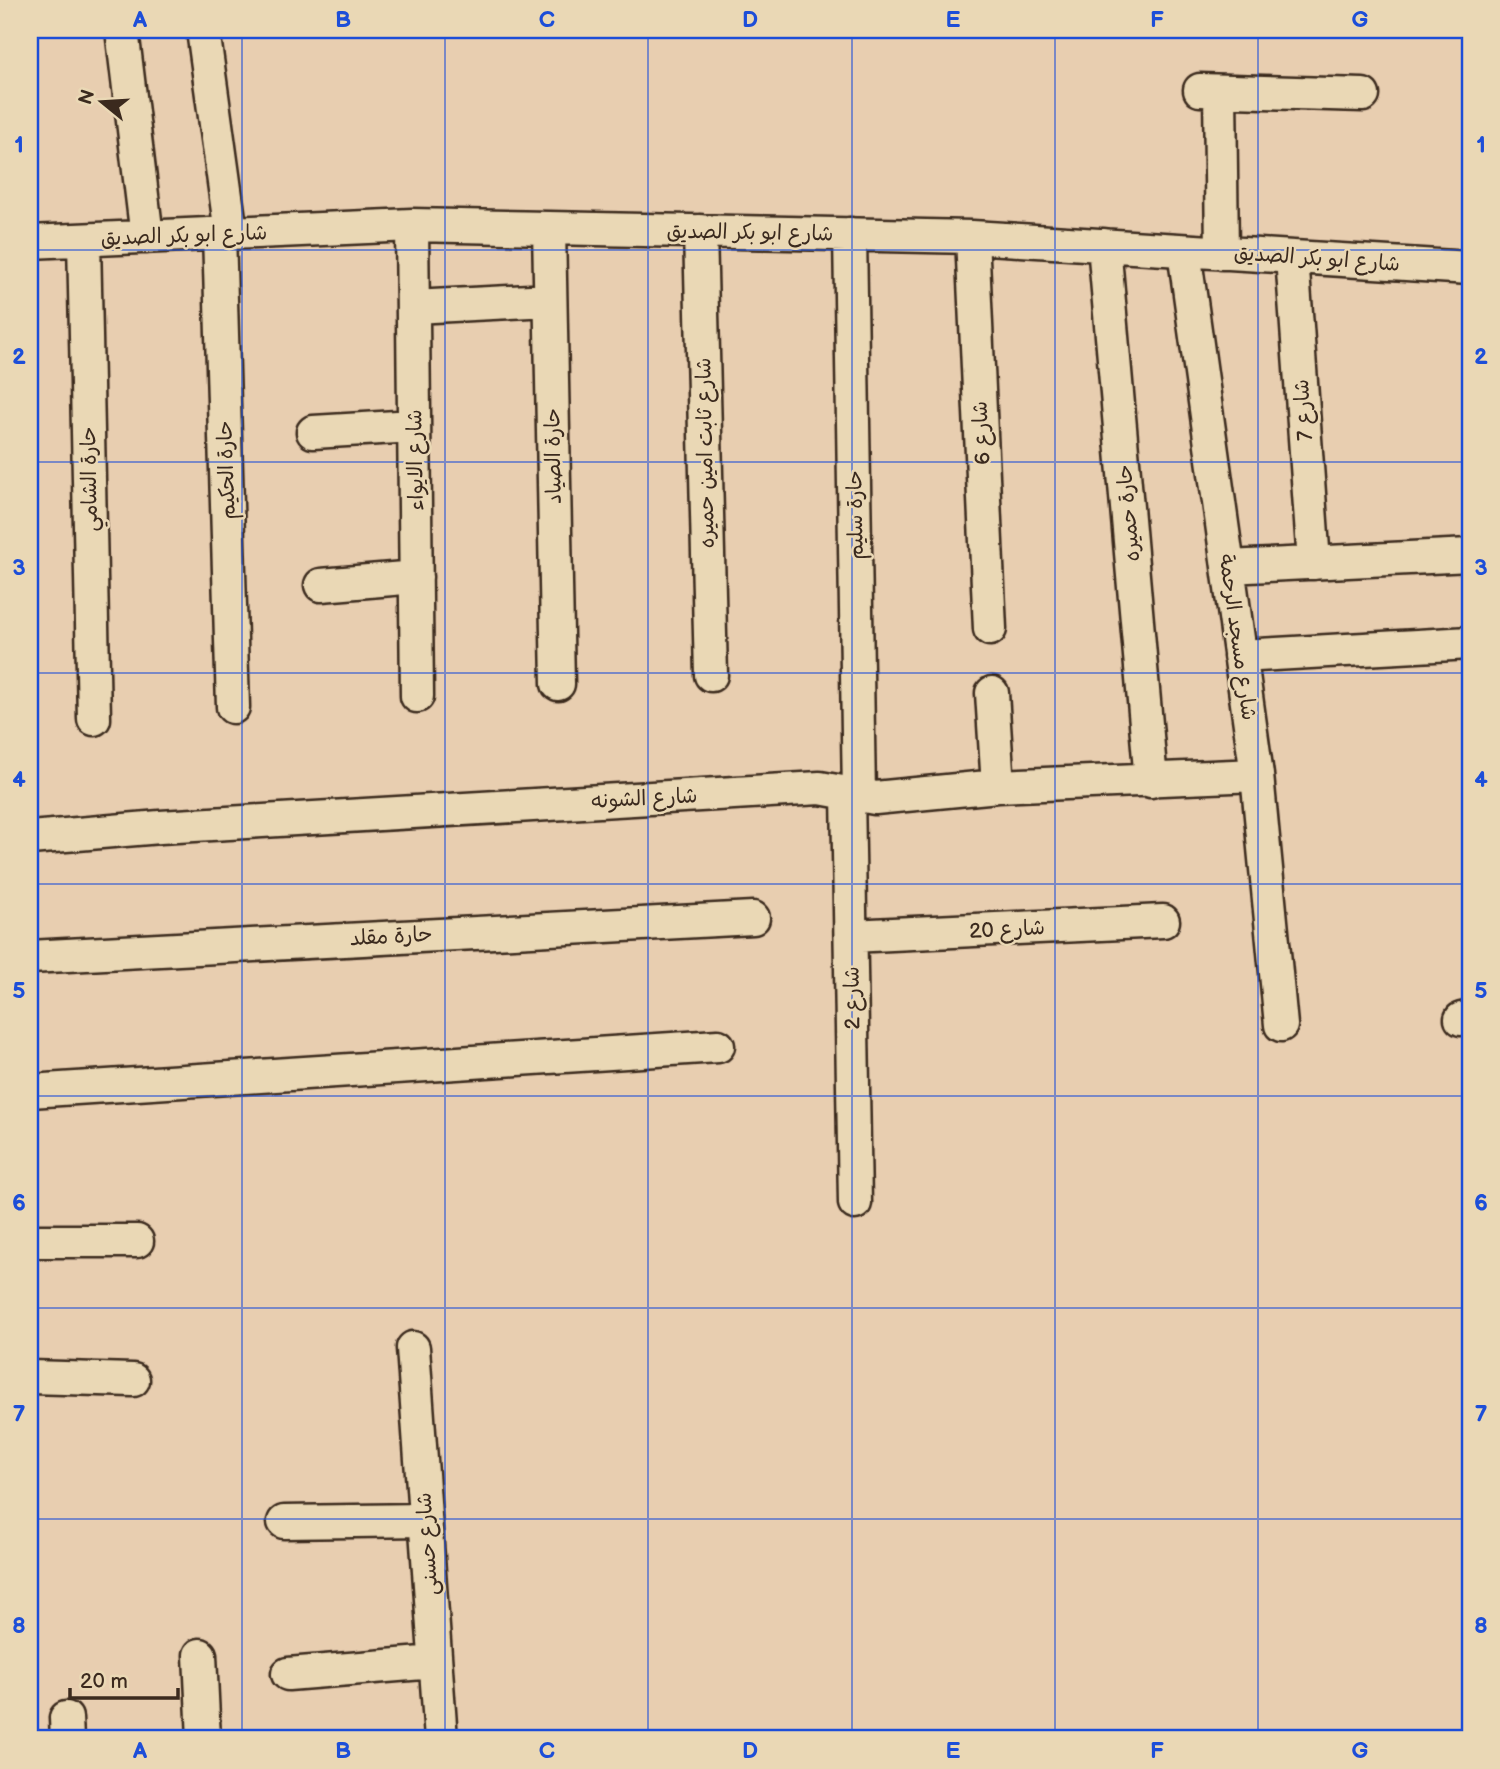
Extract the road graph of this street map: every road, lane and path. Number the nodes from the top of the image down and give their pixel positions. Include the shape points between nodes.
1 (122, 30) edge
2 (203, 30) edge
3 (1363, 96) dead end
4 (412, 225) junction
5 (549, 228) junction
6 (700, 231) junction
7 (225, 233) junction
8 (850, 234) junction
9 (147, 237) junction
10 (972, 237) junction
11 (84, 240) junction
12 (30, 242) edge
13 (1104, 244) junction
14 (1184, 251) junction
15 (1222, 253) junction
16 (1292, 257) junction
17 (1470, 268) edge
18 (550, 300) junction
19 (413, 307) junction
20 (414, 426) junction
21 (313, 432) dead end
22 (1470, 555) edge
23 (1314, 563) junction
24 (1228, 567) junction
25 (416, 577) junction
26 (321, 586) dead end
27 (990, 629) dead end
28 (1470, 643) edge
29 (1240, 656) junction
30 (710, 675) dead end
31 (558, 684) dead end
32 (992, 694) dead end
33 (417, 696) dead end
34 (233, 707) dead end
35 (94, 719) dead end
36 (1257, 775) junction
37 (1151, 781) junction
38 (998, 786) junction
39 (853, 795) junction
40 (30, 838) edge
41 (753, 918) dead end
42 (1163, 922) dead end
43 (851, 936) junction
44 (30, 957) edge
45 (1281, 1025) dead end
46 (718, 1046) dead end
47 (30, 1091) edge
48 (855, 1203) dead end
49 (30, 1241) edge
50 (137, 1241) dead end
51 (413, 1348) dead end
52 (30, 1377) edge
53 (134, 1380) dead end
54 (425, 1520) junction
55 (284, 1522) dead end
56 (200, 1656) dead end
57 (435, 1662) junction
58 (288, 1674) dead end
59 (204, 1739) edge
60 (441, 1739) edge

1 - 9 street
2 - 7 street, حارة الحكيم
3 - 15 street via 1210,91
4 - 5 street, شارع ابو بكر الصديق
4 - 7 street, شارع ابو بكر الصديق
4 - 19 street, شارع الايواء
5 - 6 street, شارع ابو بكر الصديق
5 - 18 street, حارة الصياد
6 - 8 street, شارع ابو بكر الصديق
6 - 30 street, شارع ثابت امين حميره
7 - 9 street, شارع ابو بكر الصديق
7 - 34 street, حارة الحكيم
8 - 10 street, شارع ابو بكر الصديق
8 - 39 street, حارة سليم
9 - 11 street, شارع ابو بكر الصديق
10 - 13 street, شارع ابو بكر الصديق
10 - 27 street, شارع 6
11 - 12 street, شارع ابو بكر الصديق
11 - 35 street, حارة الشامي
13 - 14 street, شارع ابو بكر الصديق
13 - 37 street, حارة حميره
14 - 15 street, شارع ابو بكر الصديق
14 - 24 street, شارع مسجد الرحمة
15 - 16 street, شارع ابو بكر الصديق
16 - 17 street, شارع ابو بكر الصديق
16 - 23 street, شارع 7
18 - 19 street
18 - 31 street, حارة الصياد
19 - 20 street, شارع الايواء
20 - 21 street
20 - 25 street, شارع الايواء
22 - 23 street
23 - 24 street
24 - 29 street, شارع مسجد الرحمة
25 - 26 street
25 - 33 street, شارع الايواء
28 - 29 street
29 - 36 street, شارع مسجد الرحمة
32 - 38 street
36 - 37 street, شارع الشونه
36 - 45 street, شارع مسجد الرحمة
37 - 38 street, شارع الشونه
38 - 39 street, شارع الشونه via 875,798
39 - 40 street, شارع الشونه via 820,788
39 - 43 street, شارع 2
41 - 44 street, حارة مقلد
42 - 43 street, شارع 20
43 - 48 street, شارع 2
46 - 47 street
49 - 50 street
51 - 54 street, شارع حسنى
52 - 53 street
54 - 55 street
54 - 57 street, شارع حسنى
56 - 59 street
57 - 58 street
57 - 60 street, شارع حسنى

